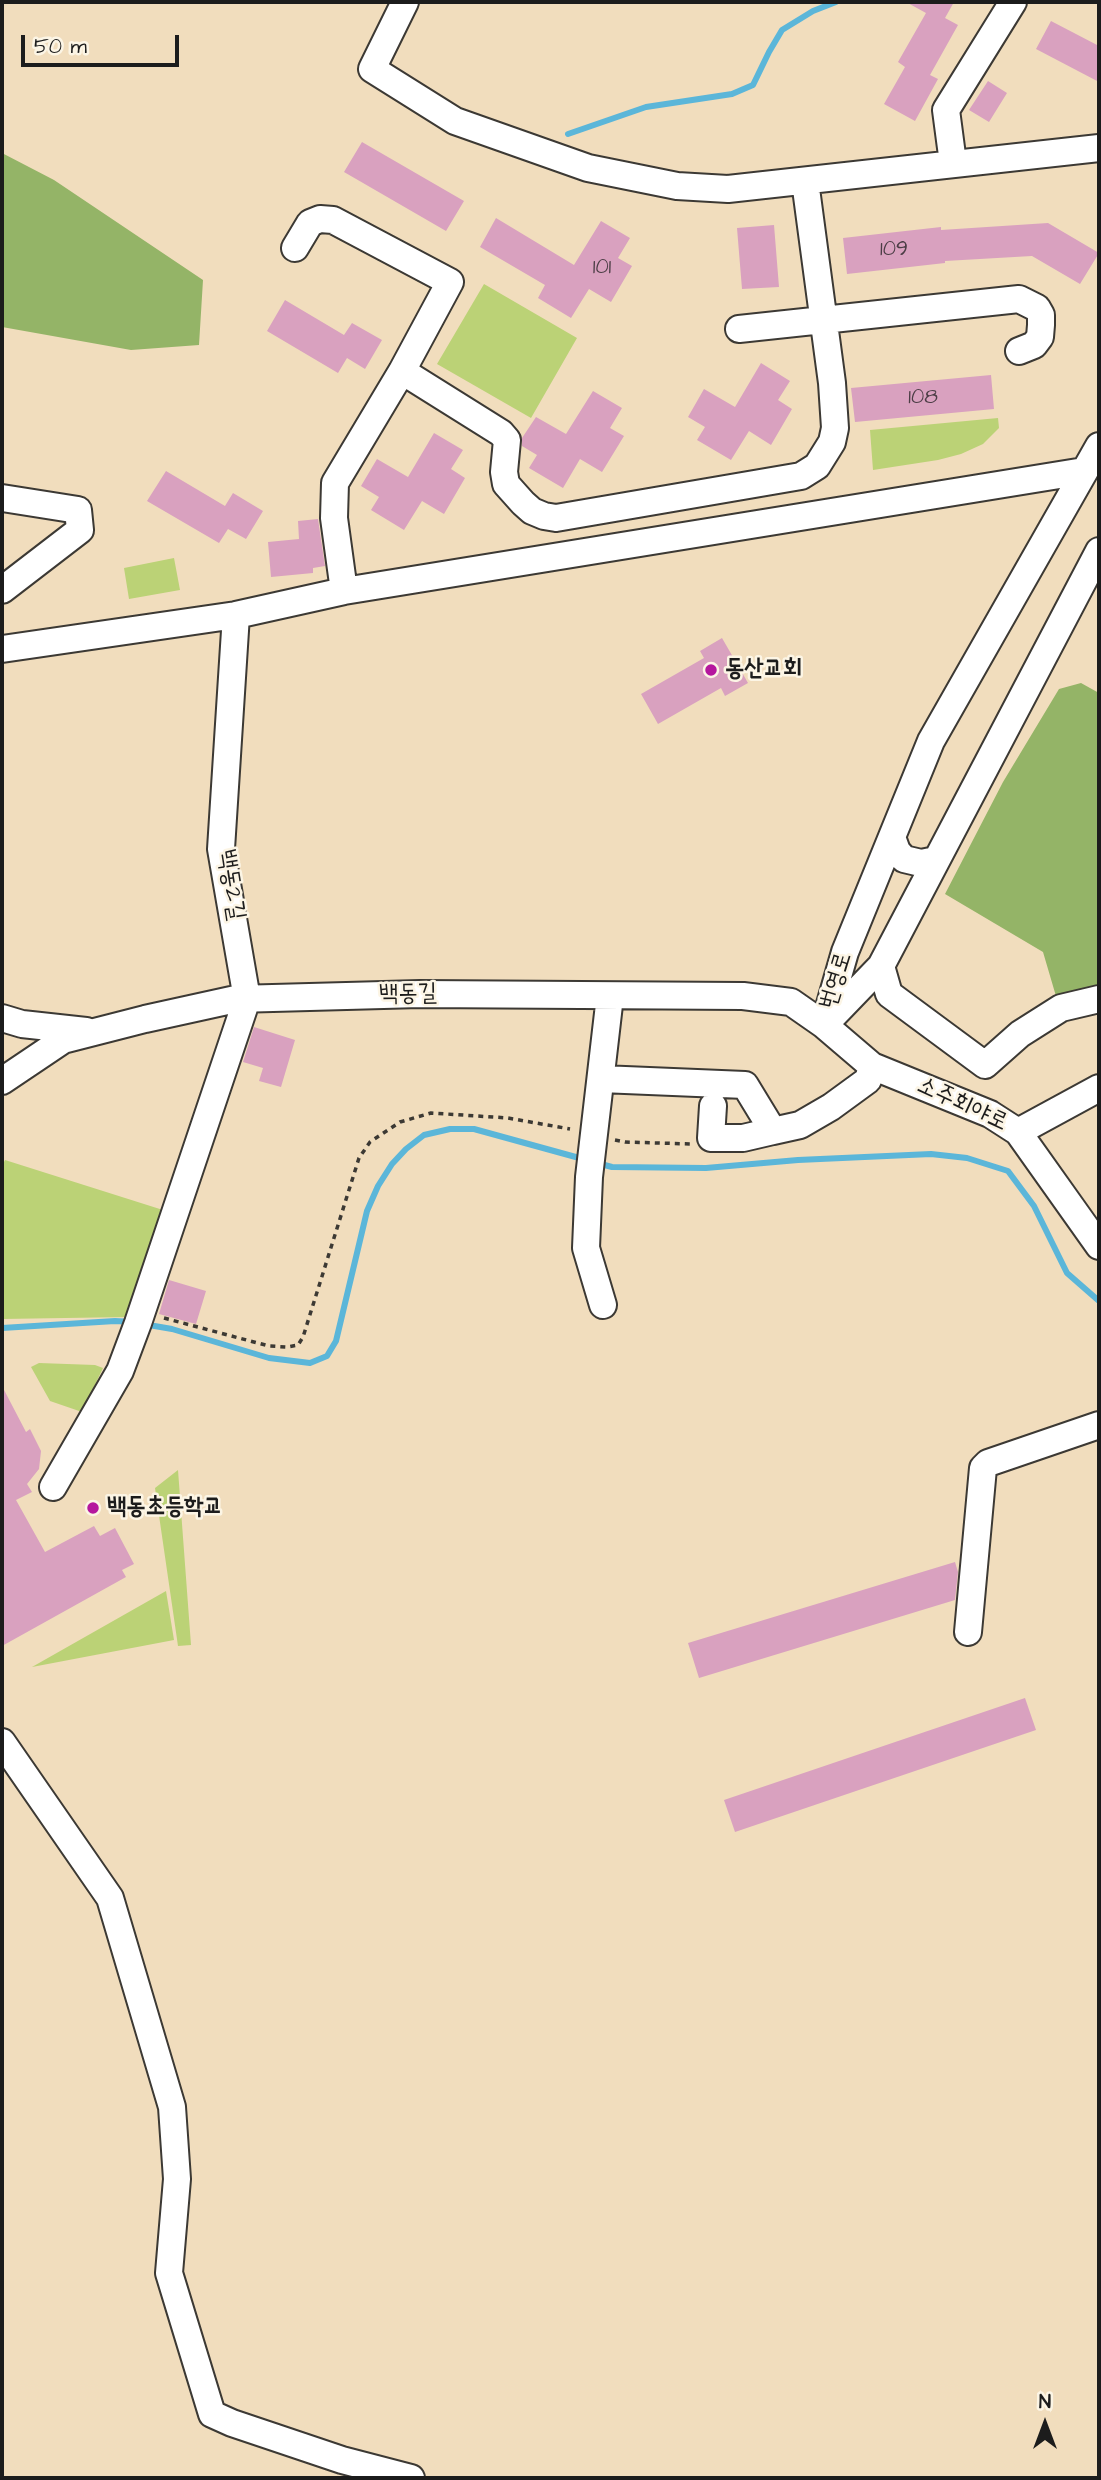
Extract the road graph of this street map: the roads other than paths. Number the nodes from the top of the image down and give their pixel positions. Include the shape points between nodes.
1 (405, 2) edge
2 (1013, 2) edge
3 (1099, 148) edge
4 (953, 163) junction
5 (805, 181) junction
6 (295, 248) dead end
7 (823, 319) junction
8 (739, 329) dead end
9 (1019, 351) dead end
10 (402, 371) junction
11 (1099, 446) edge
12 (1084, 471) junction
13 (2, 498) edge
14 (1099, 551) edge
15 (2, 590) edge
16 (344, 591) junction
17 (236, 615) junction
18 (2, 649) edge
19 (892, 837) junction
20 (936, 860) junction
21 (881, 966) junction
22 (610, 996) junction
23 (247, 999) junction
24 (1099, 999) edge
25 (2, 1018) edge
26 (824, 1025) junction
27 (96, 1032) junction
28 (872, 1066) junction
29 (601, 1079) junction
30 (2, 1081) edge
31 (1099, 1088) edge
32 (713, 1106) dead end
33 (773, 1131) junction
34 (1018, 1132) junction
35 (1099, 1246) edge
36 (603, 1305) dead end
37 (1099, 1425) edge
38 (52, 1487) dead end
39 (968, 1632) dead end
40 (2, 1742) edge
41 (338, 2469) edge
42 (411, 2478) edge

1 - 5 street via 372,69 456,121 588,168 677,186
2 - 4 street via 946,110
3 - 4 street
4 - 5 street
5 - 7 street
6 - 10 street via 310,223 333,220 450,282
7 - 8 street
7 - 9 street via 1019,299 1041,315 1040,337
7 - 10 street via 835,428 817,466 801,476 556,518 532,512 506,484 507,440 501,433
10 - 16 street via 359,431 335,483 334,518
11 - 12 street, 번영로
12 - 16 street
12 - 19 street, 번영로 via 931,741
13 - 15 street via 78,510 79,530
14 - 20 street, 번영로
16 - 17 street
17 - 18 street
17 - 23 street, 백동2길 via 221,849
19 - 20 street via 904,859
19 - 26 street, 번영로 via 845,952
20 - 21 street, 번영로
21 - 24 street via 889,994 985,1065 1020,1034 1061,1009
21 - 26 street, 번영로
22 - 23 street, 백동길
22 - 26 street, 백동길 via 743,996 791,1002
22 - 29 street
23 - 27 street, 백동길
23 - 38 street, 백동2길 via 120,1371
25 - 27 street
26 - 28 street, 소주회야로
27 - 30 street, 백동길 via 64,1040
28 - 33 street via 868,1080 831,1107 800,1125
28 - 34 street, 소주회야로 via 990,1114
29 - 33 street via 745,1085
29 - 36 street via 586,1248
31 - 34 street
32 - 33 street via 711,1138 743,1138
34 - 35 street, 소주회야로
37 - 39 street via 983,1468
40 - 41 street via 110,1898 172,2107 177,2179 169,2273 212,2414
41 - 42 street

